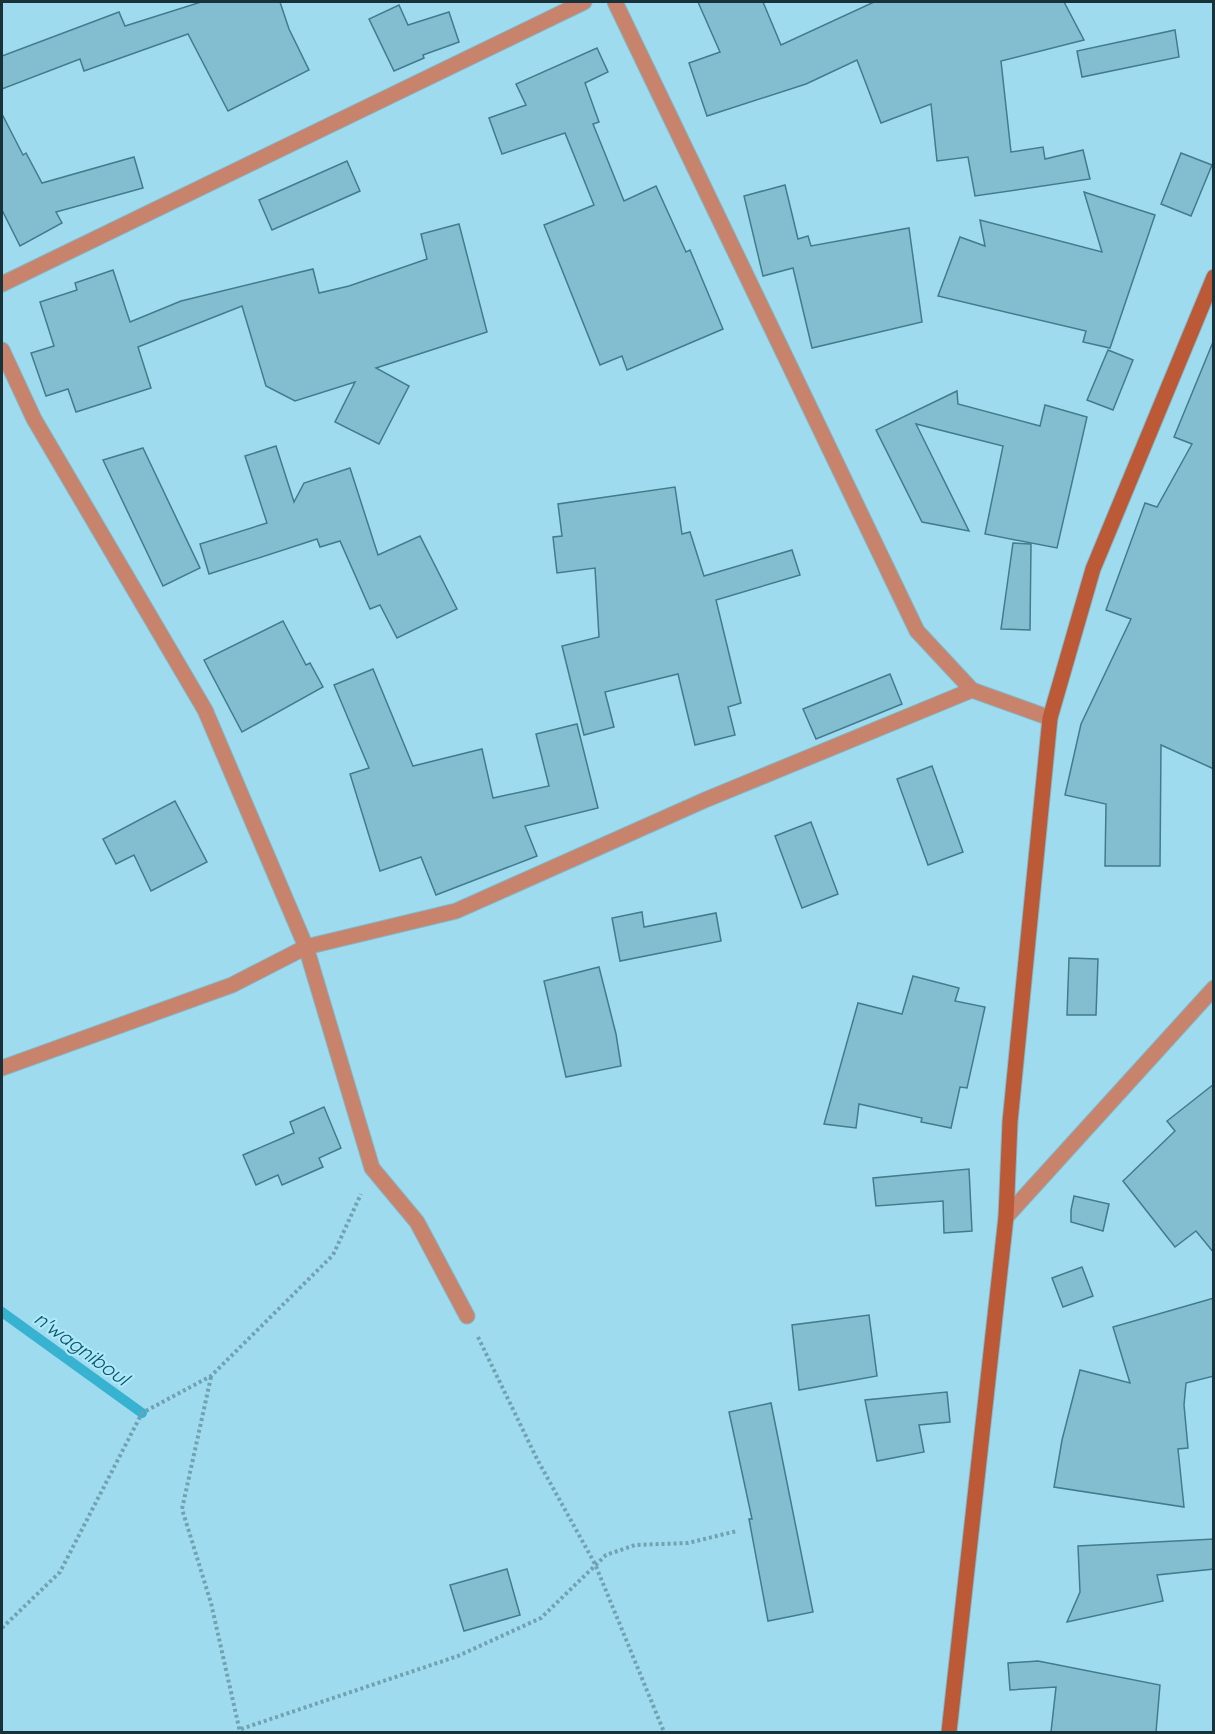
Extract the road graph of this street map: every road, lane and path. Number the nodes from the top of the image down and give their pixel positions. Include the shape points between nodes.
1 (584, 2) edge
2 (615, 2) edge
3 (1214, 277) edge
4 (2, 284) edge
5 (2, 350) edge
6 (972, 690) junction
7 (1050, 718) junction
8 (306, 947) junction
9 (1214, 988) edge
10 (2, 1068) edge
11 (372, 1168) junction
12 (1006, 1217) junction
13 (467, 1316) joint
14 (211, 1376) junction
15 (737, 1531) dead end
16 (595, 1564) junction
17 (2, 1628) edge
18 (240, 1731) edge
19 (664, 1732) edge
20 (949, 1732) edge

1 - 4 street
2 - 6 street via 917,631
3 - 7 street via 1093,569
5 - 8 street via 34,419 205,710
6 - 7 street
6 - 8 street via 705,800 456,911
7 - 12 street via 1010,1122
8 - 10 street via 232,985
8 - 11 street
9 - 12 street
11 - 13 street via 417,1222
11 - 14 path via 333,1255
12 - 20 street
13 - 16 path via 537,1459
14 - 17 path via 142,1413 60,1572
14 - 18 path via 182,1509 211,1603
15 - 16 path via 688,1543 635,1545 606,1555
16 - 18 path via 541,1618 458,1656
16 - 19 path

